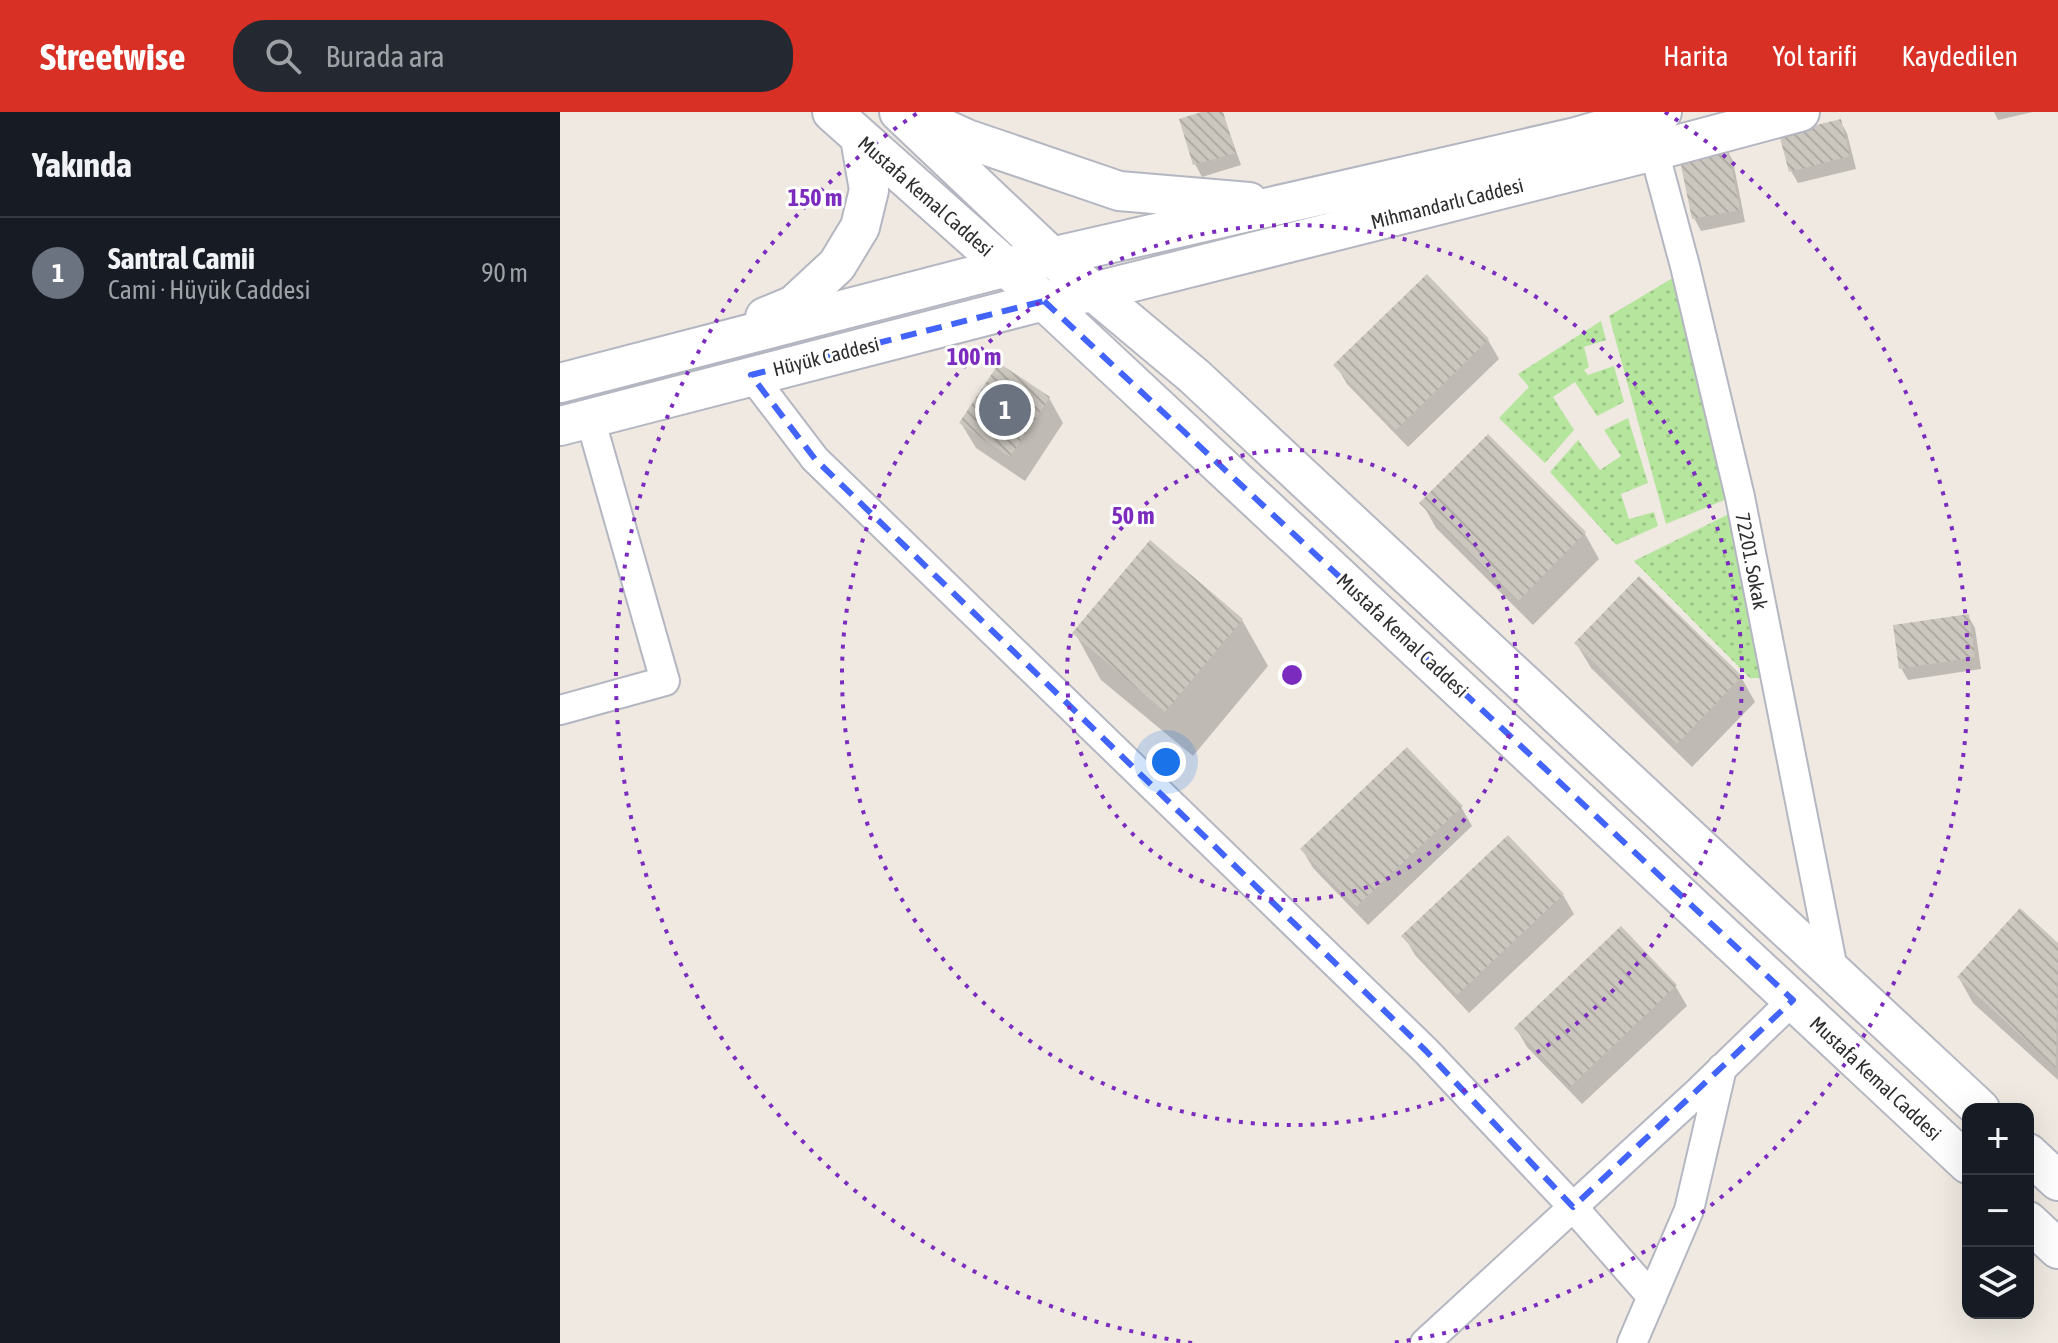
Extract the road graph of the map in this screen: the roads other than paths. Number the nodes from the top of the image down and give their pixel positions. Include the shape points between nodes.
1 (832, 112) edge
2 (899, 112) edge
3 (908, 112) edge
4 (1662, 112) edge
5 (1800, 112) edge
6 (860, 138) junction
7 (1654, 151) junction
8 (1284, 205) junction
9 (1053, 258) junction
10 (1007, 267) junction
11 (1093, 292) junction
12 (1044, 301) junction
13 (702, 346) junction
14 (751, 375) junction
15 (560, 383) edge
16 (575, 422) edge
17 (560, 710) edge
18 (1834, 974) junction
19 (1793, 1000) junction
20 (1722, 1068) junction
21 (1974, 1103) edge
22 (1962, 1158) edge
23 (2034, 1159) edge
24 (2058, 1181) edge
25 (1573, 1207) junction
26 (2034, 1227) edge
27 (2058, 1249) edge
28 (1652, 1297) junction
29 (1425, 1343) edge
30 (1632, 1343) edge

1 - 6 main road, Mustafa Kemal Caddesi
2 - 9 main road, Mustafa Kemal Caddesi
3 - 8 main road via 967,139 1119,191
4 - 8 main road, Mihmandarlı Caddesi
5 - 7 main road, Mihmandarlı Caddesi
6 - 10 main road, Mustafa Kemal Caddesi
6 - 13 main road via 869,190 860,227 837,265 794,305
7 - 11 main road, Mihmandarlı Caddesi
7 - 18 street, 72201. Sokak via 1740,497
8 - 9 main road, Mihmandarlı Caddesi
9 - 10 main road, Hüyük Caddesi
9 - 11 main road, Mustafa Kemal Caddesi
10 - 12 main road, Mustafa Kemal Caddesi
10 - 13 main road, Hüyük Caddesi
11 - 12 main road, Hüyük Caddesi
11 - 18 main road, Mustafa Kemal Caddesi via 1194,376
12 - 14 main road, Hüyük Caddesi
12 - 19 main road, Mustafa Kemal Caddesi
13 - 15 main road, Hüyük Caddesi
14 - 16 main road, Hüyük Caddesi
14 - 25 street via 815,459 1426,1051
16 - 17 street via 665,681
18 - 21 main road, Mustafa Kemal Caddesi
19 - 20 street
19 - 22 main road, Mustafa Kemal Caddesi
20 - 25 street
20 - 28 street via 1689,1210
23 - 24 main road
25 - 28 street
25 - 29 street
26 - 27 main road
28 - 30 street

